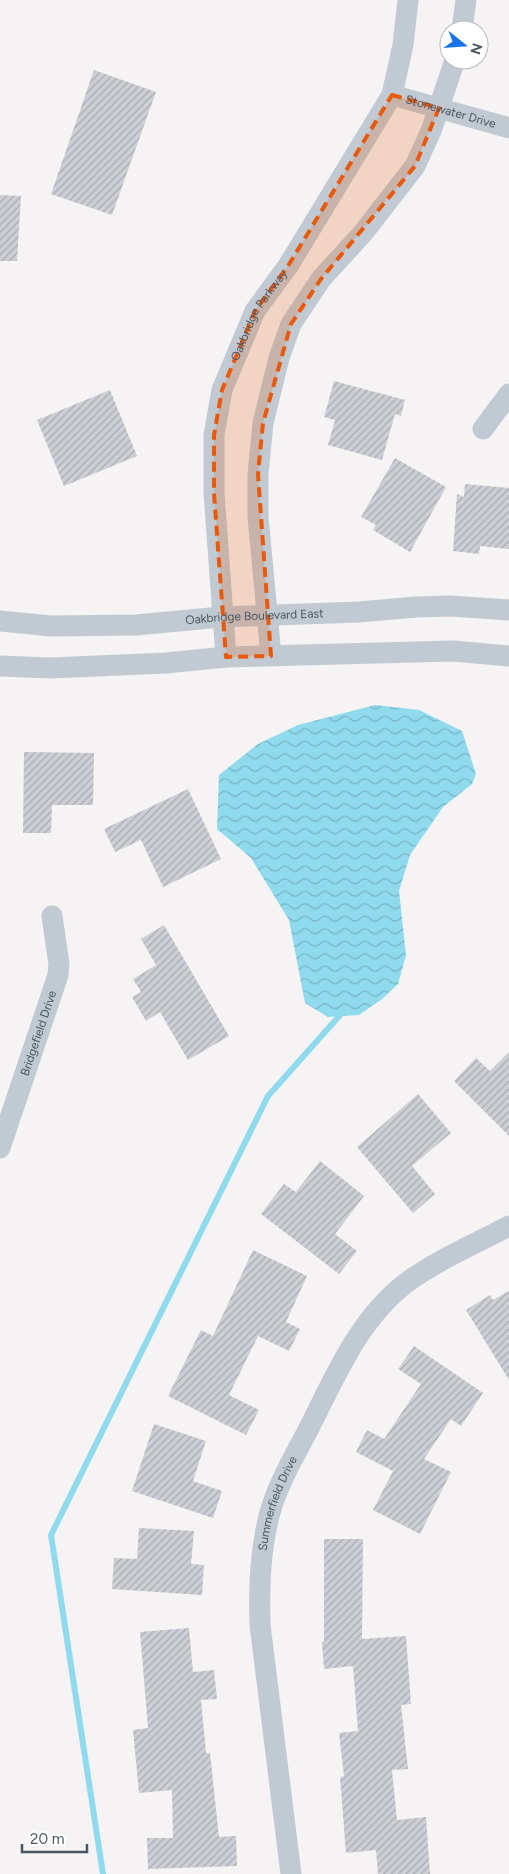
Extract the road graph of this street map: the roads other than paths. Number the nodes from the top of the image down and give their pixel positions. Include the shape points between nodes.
1 (408, 0) edge
2 (466, 0) edge
3 (463, 20) edge
4 (452, 70) edge
5 (392, 95) junction
6 (440, 108) junction
7 (509, 128) edge
8 (509, 394) edge
9 (483, 429) dead end
10 (509, 610) edge
11 (267, 614) junction
12 (221, 617) junction
13 (0, 621) edge
14 (271, 656) junction
15 (509, 656) edge
16 (226, 658) junction
17 (0, 666) edge
18 (52, 916) dead end
19 (0, 1148) edge
20 (509, 1226) edge
21 (291, 1874) edge

1 - 5 street, Oakbridge Parkway via 403,45
2 - 3 street
4 - 6 street
5 - 6 street, Stonewater Drive
5 - 12 street, Oakbridge Parkway via 288,266 255,310 222,390 214,435
6 - 7 street, Stonewater Drive
6 - 11 street via 415,166 363,233 321,279 291,324 279,358 263,423 258,474 258,517
8 - 9 street
10 - 11 street, Oakbridge Boulevard East via 450,606
11 - 12 street, Oakbridge Boulevard East
11 - 14 street
12 - 13 street, Oakbridge Boulevard East via 136,625 51,626
12 - 16 street, Oakbridge Parkway
14 - 15 street via 453,650
14 - 16 street
16 - 17 street via 51,668
18 - 19 street, Bridgefield Drive via 58,975
20 - 21 street, Summerfield Drive via 430,1267 406,1284 371,1317 351,1346 281,1482 269,1514 258,1584 260,1625

